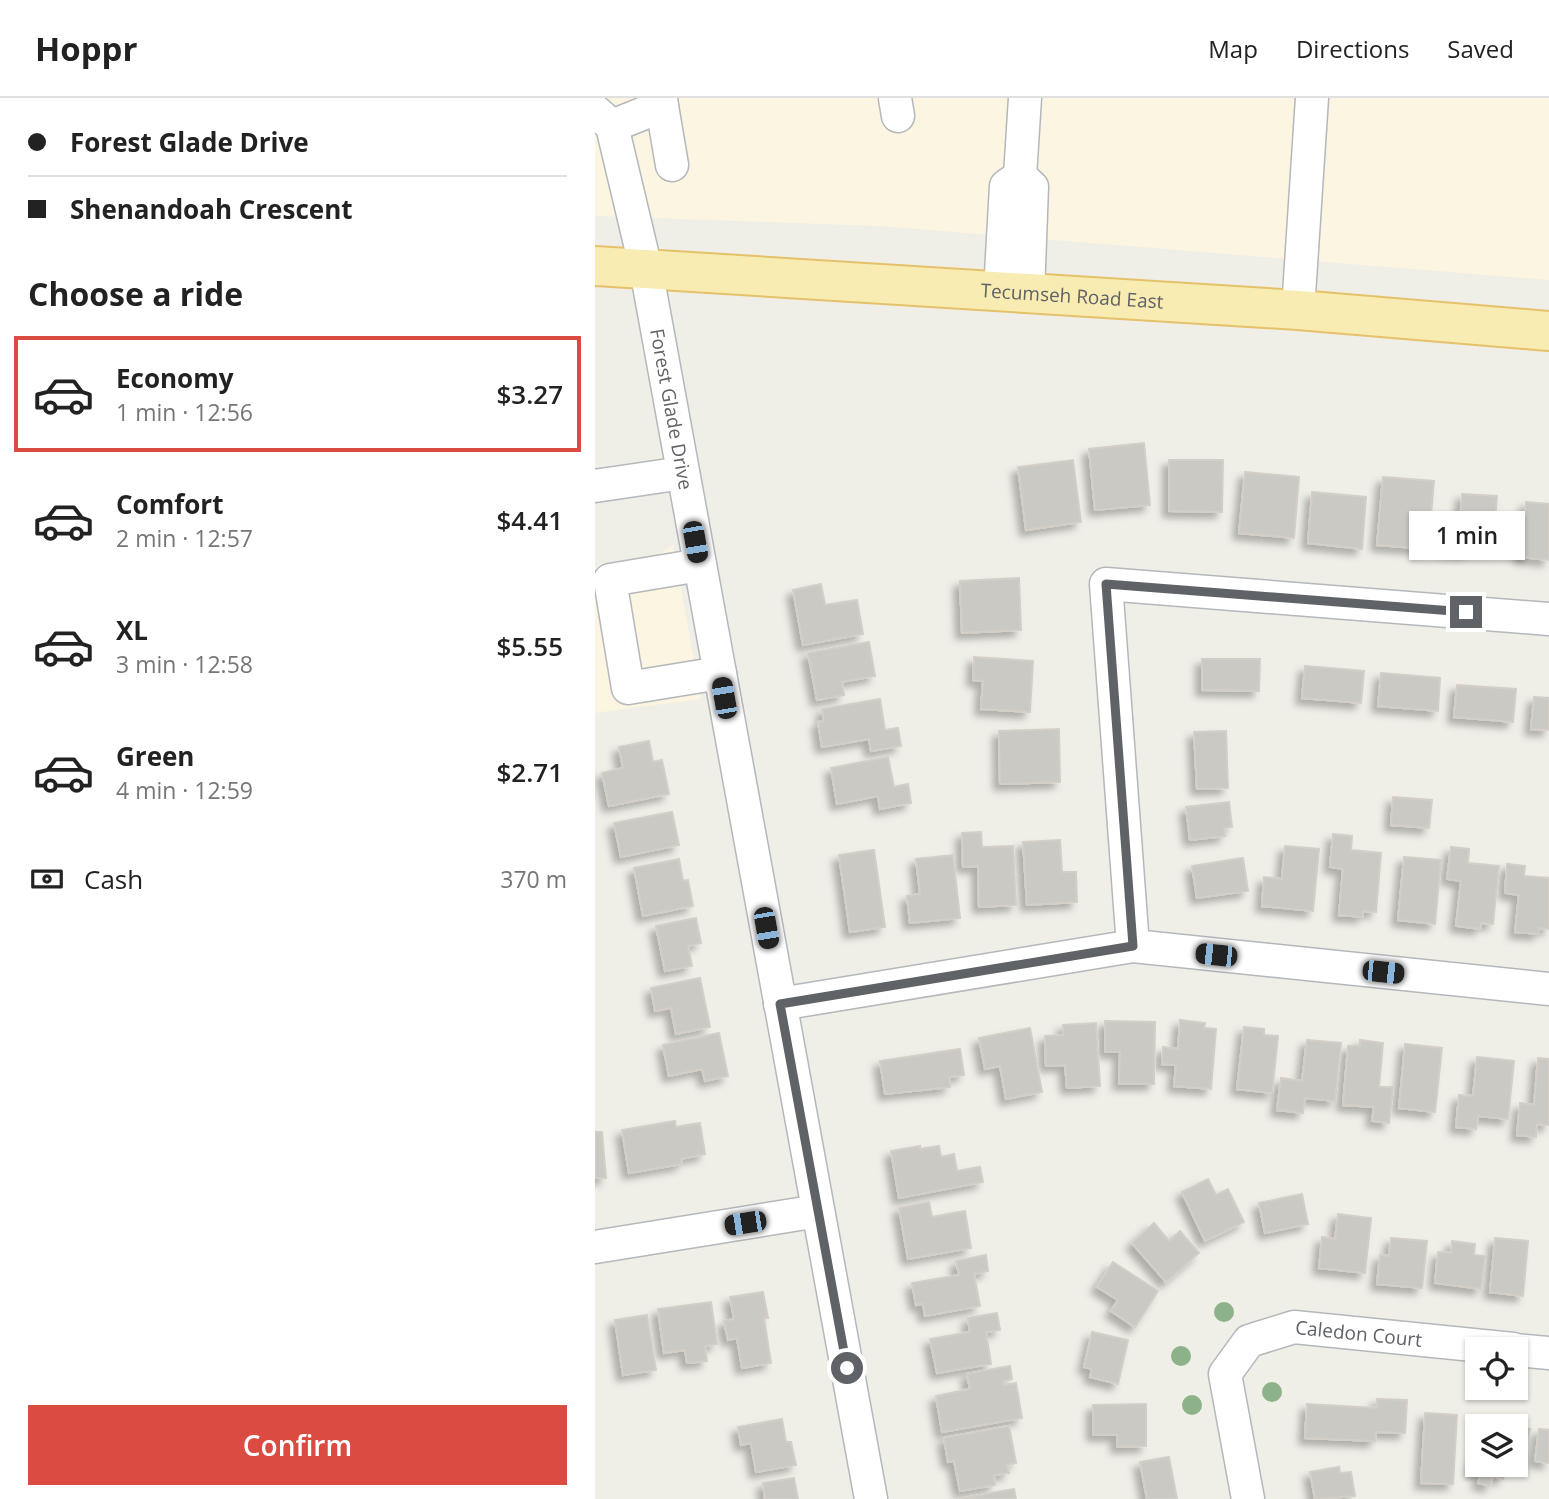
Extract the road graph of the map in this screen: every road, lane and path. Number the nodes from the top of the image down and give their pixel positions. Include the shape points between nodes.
1 (1025, 98) edge
2 (1312, 98) edge
3 (661, 102) edge
4 (603, 119) edge
5 (672, 165) dead end
6 (595, 266) edge
7 (646, 269) junction
8 (1014, 292) junction
9 (1298, 310) junction
10 (1549, 331) edge
11 (683, 473) junction
12 (595, 486) edge
13 (700, 565) junction
14 (1549, 618) edge
15 (720, 673) junction
16 (1133, 946) junction
17 (1549, 989) edge
18 (780, 1004) junction
19 (818, 1211) junction
20 (595, 1247) edge
21 (1465, 1344) edge
22 (1528, 1351) edge
23 (1549, 1353) edge
24 (871, 1499) edge
25 (1248, 1499) edge

1 - 8 street via 1020,176 1032,187
2 - 9 street
3 - 4 street
3 - 5 street
4 - 7 street, Forest Glade Drive
6 - 7 main road, Tecumseh Road East
7 - 8 main road, Tecumseh Road East
7 - 11 street, Forest Glade Drive
8 - 9 main road, Tecumseh Road East
9 - 10 main road, Tecumseh Road East
11 - 12 street
11 - 13 street, Forest Glade Drive
13 - 15 street, Forest Glade Drive
13 - 15 street via 610,580 628,688
14 - 16 street via 1106,584
15 - 18 street, Forest Glade Drive
16 - 17 street
16 - 18 street
18 - 19 street, Forest Glade Drive
19 - 20 street
19 - 24 street, Forest Glade Drive
21 - 25 street, Caledon Court via 1294,1327 1249,1341 1225,1374
22 - 23 street, Caledon Court

